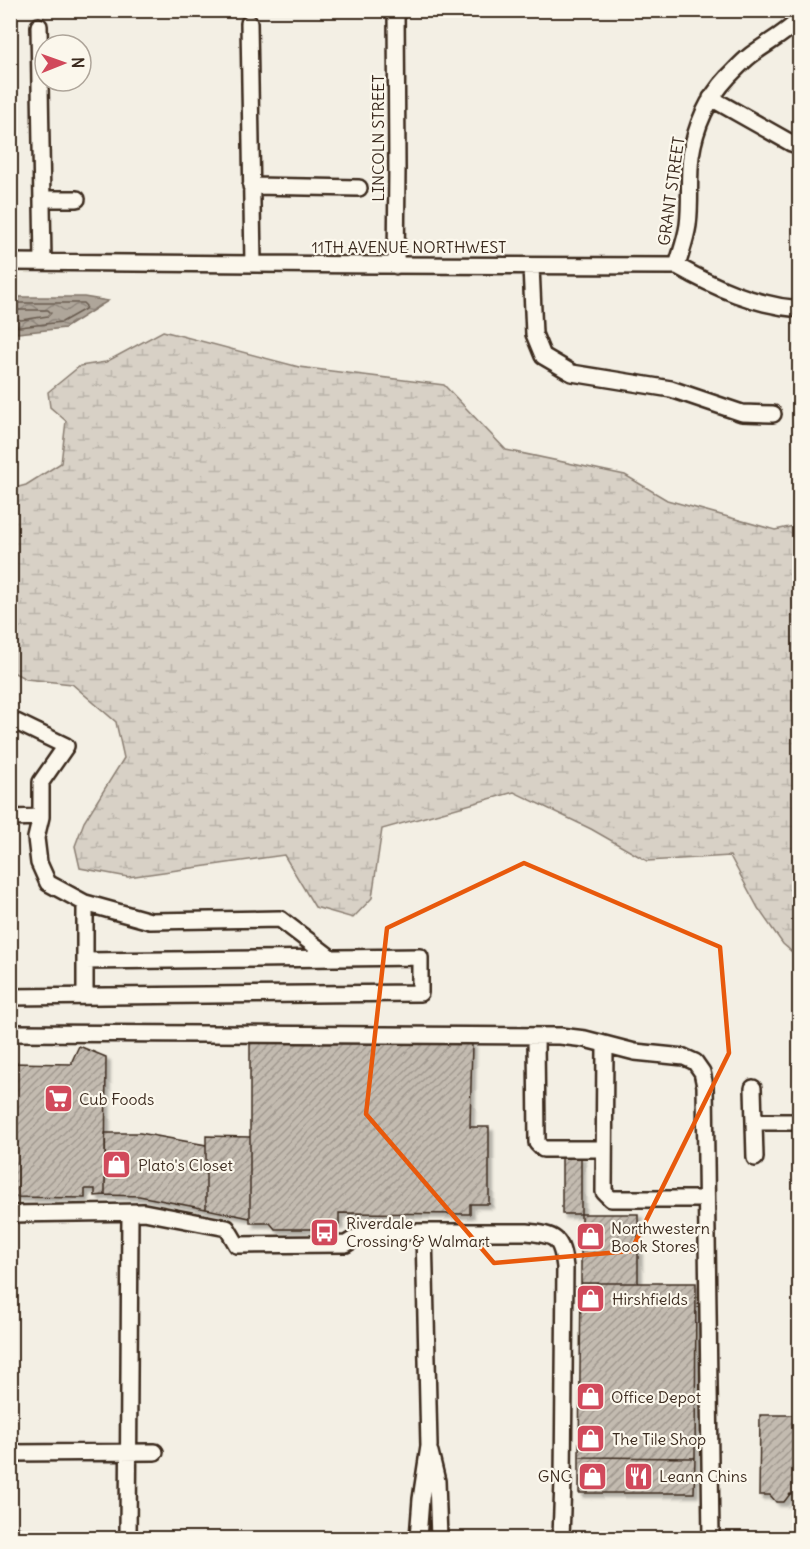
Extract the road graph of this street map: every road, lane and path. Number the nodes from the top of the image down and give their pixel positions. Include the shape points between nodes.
1 (396, 10) edge
2 (800, 19) edge
3 (249, 23) dead end
4 (39, 26) dead end
5 (711, 98) junction
6 (800, 146) edge
7 (251, 186) junction
8 (358, 188) dead end
9 (77, 198) dead end
10 (42, 199) junction
11 (10, 262) edge
12 (43, 262) junction
13 (253, 264) junction
14 (396, 266) junction
15 (531, 266) junction
16 (677, 266) junction
17 (800, 309) edge
18 (773, 414) dead end
19 (10, 719) edge
20 (41, 817) junction
21 (10, 818) edge
22 (85, 903) junction
23 (331, 958) junction
24 (85, 961) junction
25 (85, 996) junction
26 (10, 997) edge
27 (10, 1033) edge
28 (536, 1036) junction
29 (605, 1045) junction
30 (753, 1089) dead end
31 (754, 1122) junction
32 (800, 1122) edge
33 (604, 1149) junction
34 (755, 1158) dead end
35 (706, 1199) junction
36 (130, 1213) junction
37 (10, 1214) edge
38 (424, 1232) junction
39 (429, 1446) junction
40 (129, 1452) junction
41 (156, 1452) dead end
42 (10, 1454) edge
43 (128, 1539) edge
44 (418, 1539) edge
45 (439, 1539) edge
46 (561, 1539) edge
47 (711, 1539) edge

1 - 14 street, LINCOLN STREET
2 - 5 street, GRANT STREET via 749,56
3 - 7 street
4 - 10 street
5 - 6 street
5 - 16 street, GRANT STREET via 694,142 688,224
7 - 8 street
7 - 13 street
9 - 10 street
10 - 12 street
11 - 12 street, 11TH AVENUE NORTHWEST
12 - 13 street, 11TH AVENUE NORTHWEST
13 - 14 street, 11TH AVENUE NORTHWEST
14 - 15 street, 11TH AVENUE NORTHWEST
15 - 16 street, 11TH AVENUE NORTHWEST
15 - 18 street via 534,334 543,356 572,373 671,389 742,413
16 - 17 street, 11TH AVENUE NORTHWEST via 734,295
19 - 20 street via 66,746 41,782
20 - 21 street
20 - 22 street via 36,838 39,863 48,883
22 - 23 street via 150,921 280,919
22 - 24 street
23 - 24 street
23 - 25 street via 420,957 420,993
24 - 25 street
25 - 26 street
27 - 28 street
28 - 29 street via 585,1039
28 - 33 street via 537,1143 543,1149
29 - 33 street
29 - 35 street via 684,1057 695,1062 702,1072
30 - 31 street
31 - 32 street
31 - 34 street
33 - 35 street via 604,1192 611,1199
35 - 47 street
36 - 37 street
36 - 38 street via 144,1212 227,1228 237,1245 346,1244 365,1232
36 - 40 street
38 - 39 street
38 - 46 street via 527,1232 548,1234 558,1242 565,1267
39 - 44 street
39 - 45 street via 437,1481
40 - 41 street
40 - 42 street
40 - 43 street

